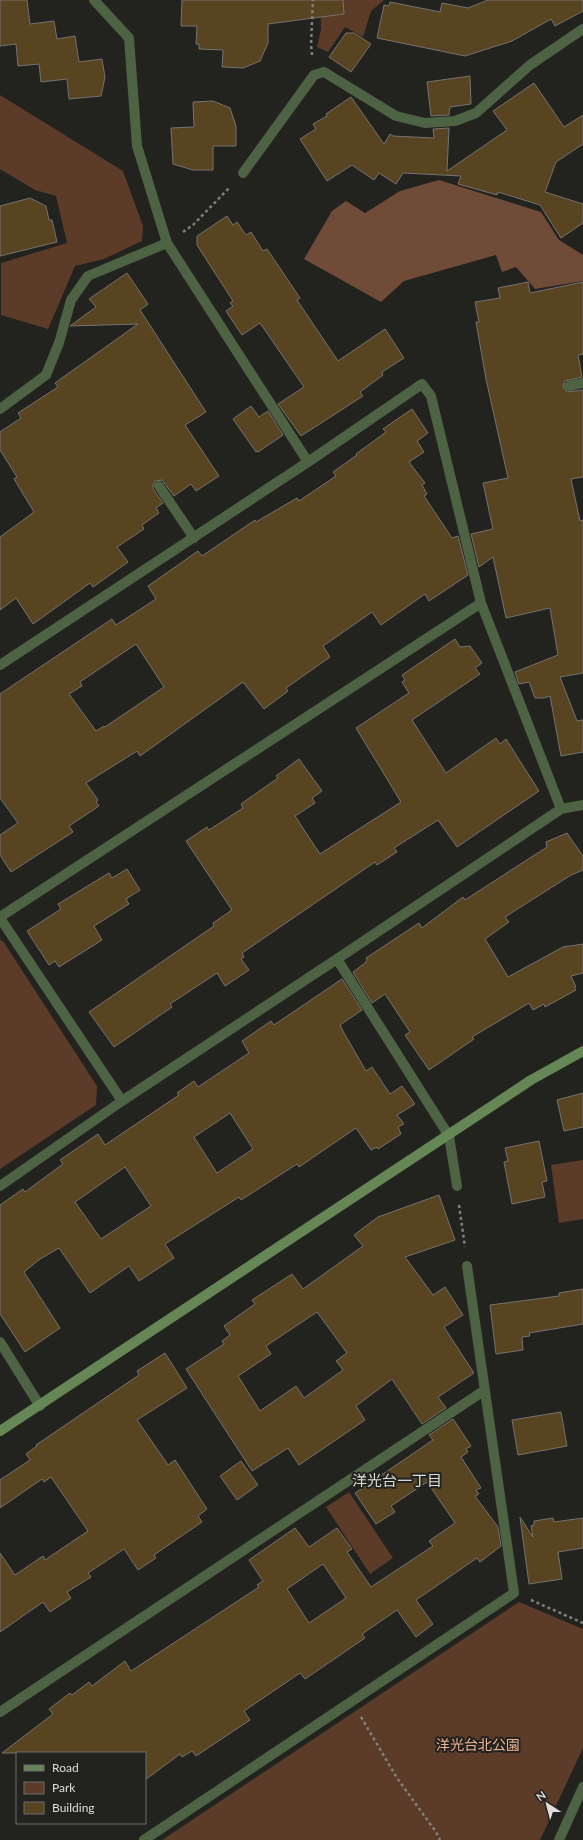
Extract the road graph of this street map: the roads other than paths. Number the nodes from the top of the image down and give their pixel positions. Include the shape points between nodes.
1 (94, 0) edge
2 (582, 31) edge
3 (243, 173) road end
4 (167, 243) junction
5 (583, 383) edge
6 (569, 386) dead end
7 (0, 409) edge
8 (308, 462) junction
9 (158, 486) dead end
10 (194, 538) junction
11 (481, 603) junction
12 (0, 665) edge
13 (583, 805) edge
14 (561, 810) junction
15 (0, 917) edge
16 (337, 959) junction
17 (583, 1051) edge
18 (122, 1101) junction
19 (449, 1136) junction
20 (0, 1186) edge
21 (457, 1186) road end
22 (467, 1266) road end
23 (0, 1342) edge
24 (486, 1390) junction
25 (40, 1406) junction
26 (0, 1431) edge
27 (0, 1712) edge
28 (583, 1787) edge
29 (144, 1840) edge
30 (559, 1840) edge

1 - 4 street via 129,38 137,146
2 - 3 street via 530,64 476,113 455,121 425,123 396,116 324,72 314,75
4 - 7 street via 88,276 71,300 59,343 46,375
4 - 8 street
5 - 6 street
8 - 10 street
8 - 11 street via 422,384 431,396
9 - 10 street
10 - 12 street
11 - 14 street
11 - 15 street
13 - 14 street
14 - 16 street
15 - 18 street
16 - 18 street
16 - 19 street
17 - 19 street via 531,1080
18 - 20 street
19 - 21 street
19 - 25 street
22 - 24 street
23 - 25 street
24 - 27 street
24 - 29 street via 514,1593
25 - 26 street
28 - 30 street

